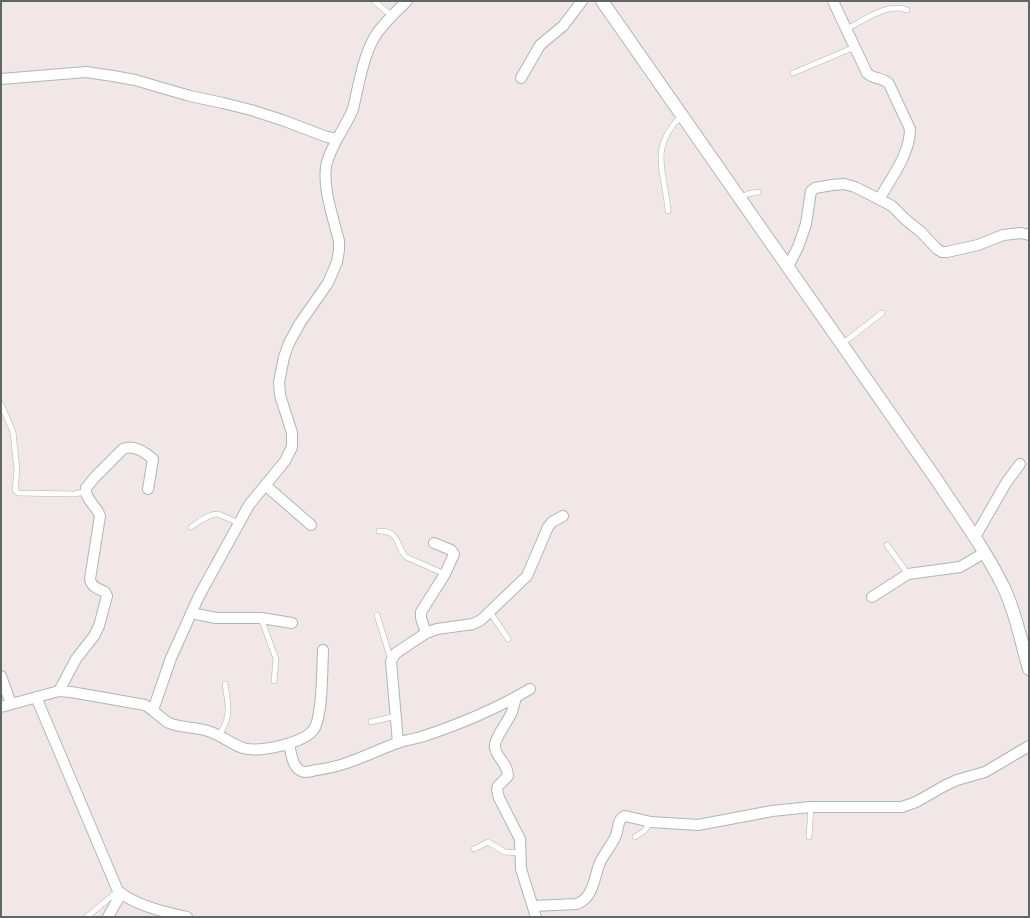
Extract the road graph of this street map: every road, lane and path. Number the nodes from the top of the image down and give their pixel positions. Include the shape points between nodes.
1 (374, 1) edge
2 (406, 1) edge
3 (582, 1) edge
4 (602, 1) edge
5 (834, 1) edge
6 (907, 10) dead end
7 (392, 16) junction
8 (847, 29) junction
9 (855, 47) junction
10 (793, 73) dead end
11 (521, 78) dead end
12 (1, 79) edge
13 (682, 115) junction
14 (337, 139) junction
15 (758, 192) dead end
16 (739, 198) junction
17 (880, 198) junction
18 (668, 211) dead end
19 (1029, 235) edge
20 (788, 267) junction
21 (882, 313) dead end
22 (842, 344) junction
23 (1, 404) edge
24 (1020, 464) dead end
25 (265, 484) junction
26 (148, 489) dead end
27 (85, 492) junction
28 (563, 516) dead end
29 (239, 523) junction
30 (311, 525) dead end
31 (191, 527) dead end
32 (379, 531) dead end
33 (974, 537) junction
34 (434, 543) dead end
35 (888, 545) dead end
36 (984, 553) junction
37 (445, 574) junction
38 (908, 574) junction
39 (872, 597) dead end
40 (490, 612) junction
41 (191, 613) junction
42 (377, 615) dead end
43 (261, 618) junction
44 (292, 623) dead end
45 (426, 633) junction
46 (508, 639) dead end
47 (1025, 641) edge
48 (323, 650) dead end
49 (391, 661) junction
50 (1029, 669) edge
51 (1, 676) edge
52 (274, 681) dead end
53 (225, 684) dead end
54 (530, 689) dead end
55 (59, 691) junction
56 (36, 697) junction
57 (516, 697) junction
58 (11, 704) junction
59 (1, 707) edge
60 (153, 710) junction
61 (396, 716) junction
62 (371, 722) dead end
63 (219, 735) junction
64 (398, 742) junction
65 (289, 744) junction
66 (1029, 746) edge
67 (811, 807) junction
68 (651, 822) junction
69 (635, 837) dead end
70 (809, 837) dead end
71 (474, 849) dead end
72 (520, 853) junction
73 (119, 892) junction
74 (533, 906) junction
75 (169, 915) edge
76 (87, 917) edge
77 (108, 917) edge
78 (187, 917) edge
79 (536, 917) edge

1 - 7 lane
2 - 7 street
3 - 11 street via 563,26 540,45
4 - 13 street
5 - 8 street
6 - 8 lane via 900,7 883,10
7 - 14 street via 374,39 351,113
8 - 9 street
9 - 10 lane
9 - 17 street via 870,76 886,80 889,84 910,129 901,161
12 - 14 street via 86,72 113,76 251,110
13 - 16 street
13 - 18 lane via 665,136 662,146 661,167
14 - 25 street via 325,169 325,181 340,250 325,287 288,343 279,389 292,433 292,447 285,461
15 - 16 lane
16 - 20 street
17 - 19 street via 942,252 978,246 1003,235
17 - 20 street via 844,184 815,188 812,191 802,236
20 - 22 street
21 - 22 lane
22 - 33 street
23 - 27 lane via 13,432 17,470 15,490 18,493
24 - 33 street
25 - 29 street
25 - 30 street
26 - 27 street via 153,459 135,448 126,447 95,477
27 - 55 street via 100,516 90,583 107,596 94,636 76,659
28 - 40 street via 548,527 527,576
29 - 31 lane via 214,514
29 - 41 street
32 - 37 lane via 393,534 406,557
33 - 36 street
34 - 37 street via 451,550 454,554
35 - 38 lane
36 - 38 street via 960,567
36 - 47 street via 1004,588
37 - 45 street via 421,612
38 - 39 street
40 - 45 street via 473,624
40 - 46 lane
41 - 43 street via 227,619
41 - 60 street via 171,658
42 - 49 lane
43 - 44 street
43 - 52 lane via 276,659
45 - 49 street via 396,653
47 - 50 street
48 - 65 street via 320,715 314,729 305,738
49 - 61 street
51 - 58 street
53 - 63 lane via 228,715
54 - 57 street
55 - 56 street
55 - 60 street via 145,705
56 - 58 street
56 - 73 street
57 - 64 street via 473,717 420,737
57 - 72 street via 512,712 495,742 495,748 508,771 508,776 497,790 520,839
58 - 59 street
60 - 63 street via 161,719 171,724
61 - 62 lane
61 - 64 street
63 - 65 street via 243,748 253,750
64 - 65 street via 329,769 305,772 294,765
66 - 67 street via 985,772 957,780 902,808
67 - 68 street via 772,811 698,825
67 - 70 lane
68 - 69 lane
68 - 74 street via 622,817 614,841 602,858 596,879 582,902
71 - 72 lane via 488,842 505,852
72 - 74 street via 521,869
73 - 75 street via 127,898
73 - 76 lane
73 - 77 street
74 - 79 street
75 - 78 street

